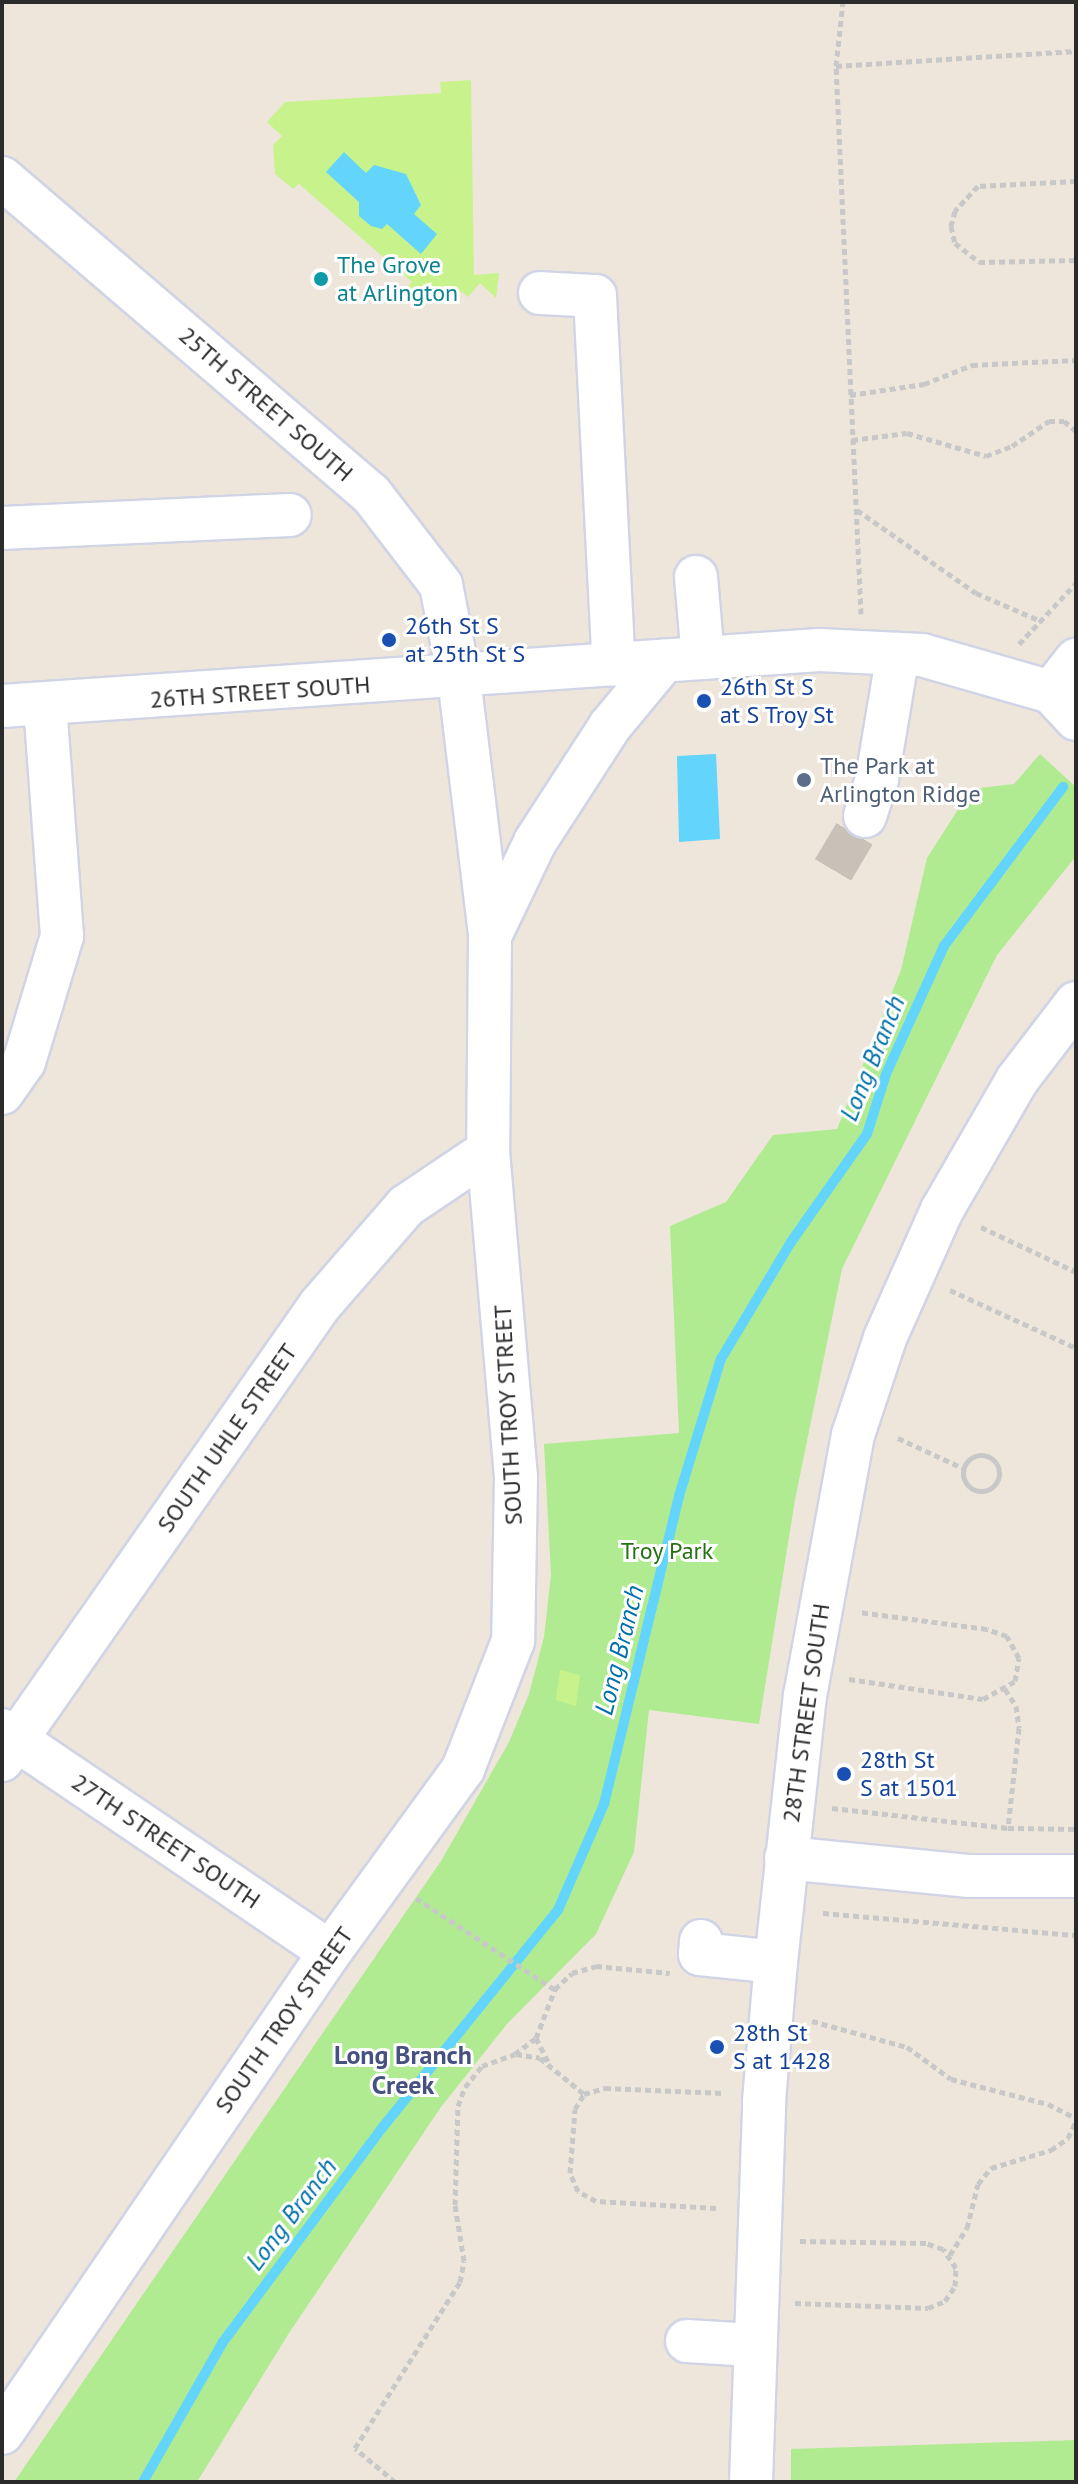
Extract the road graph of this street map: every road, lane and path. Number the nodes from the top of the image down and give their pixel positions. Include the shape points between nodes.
1 (843, 2) edge
2 (1076, 51) edge
3 (836, 66) junction
4 (1076, 181) edge
5 (7, 192) edge
6 (1076, 260) edge
7 (540, 293) dead end
8 (1076, 360) edge
9 (850, 395) junction
10 (1064, 421) junction
11 (1076, 421) edge
12 (1076, 431) edge
13 (852, 440) junction
14 (856, 510) junction
15 (290, 515) dead end
16 (2, 528) edge
17 (696, 577) dead end
18 (1076, 583) edge
19 (861, 614) dead end
20 (1041, 621) junction
21 (1019, 645) dead end
22 (898, 654) junction
23 (683, 659) junction
24 (1076, 660) edge
25 (614, 665) junction
26 (459, 678) junction
27 (2, 706) edge
28 (45, 706) junction
29 (1063, 706) edge
30 (865, 816) tunnel mouth
31 (490, 936) junction
32 (1076, 1003) edge
33 (2, 1093) edge
34 (488, 1151) junction
35 (981, 1227) dead end
36 (1076, 1272) edge
37 (950, 1290) dead end
38 (1076, 1348) edge
39 (898, 1438) dead end
40 (963, 1468) junction
41 (859, 1612) dead end
42 (849, 1679) dead end
43 (1005, 1689) junction
44 (7, 1743) edge
45 (832, 1808) dead end
46 (1008, 1828) junction
47 (1076, 1829) edge
48 (786, 1858) junction
49 (1076, 1876) edge
50 (409, 1893) dead end
51 (823, 1913) dead end
52 (1076, 1935) edge
53 (330, 1952) junction
54 (694, 1958) joint
55 (776, 1962) junction
56 (555, 1989) junction
57 (812, 2021) dead end
58 (536, 2038) junction
59 (515, 2054) junction
60 (550, 2065) junction
61 (723, 2093) dead end
62 (584, 2094) junction
63 (1076, 2120) edge
64 (716, 2208) dead end
65 (798, 2241) dead end
66 (950, 2255) junction
67 (795, 2303) dead end
68 (687, 2341) dead end
69 (753, 2345) junction
70 (2, 2433) edge
71 (395, 2482) edge
72 (751, 2482) edge

1 - 3 path
2 - 3 path
3 - 9 path
4 - 6 path via 978,186 955,211 951,226 955,243 979,262
5 - 26 street, 25TH STREET SOUTH via 371,494 441,585
7 - 25 street via 595,296
8 - 9 path via 972,365 910,387
9 - 13 path
10 - 11 path
10 - 12 path
10 - 13 path via 1049,421 986,456 907,433
13 - 14 path
14 - 19 path
14 - 20 path via 976,593
15 - 16 street
17 - 23 street
18 - 20 path
20 - 21 path
22 - 23 street, 26TH STREET SOUTH via 819,650
22 - 29 street, 26TH STREET SOUTH via 922,655
22 - 30 street via 880,766
23 - 25 street, 26TH STREET SOUTH
23 - 31 street via 610,726 535,842
24 - 29 street
25 - 26 street, 26TH STREET SOUTH
26 - 28 street, 26TH STREET SOUTH
26 - 31 street, SOUTH TROY STREET
27 - 28 street, 26TH STREET SOUTH
28 - 33 street via 62,936 24,1062
31 - 34 street, SOUTH TROY STREET
32 - 48 street, 28TH STREET SOUTH via 1017,1080 950,1197 885,1338 853,1435 830,1544
34 - 44 street, SOUTH UHLE STREET via 406,1206 320,1305
34 - 53 street, SOUTH TROY STREET via 516,1477 513,1641 463,1769
35 - 36 path
37 - 38 path
39 - 40 path
40 - 40 path via 975,1456 986,1456 998,1466 999,1478 980,1492 964,1481
41 - 43 path via 1007,1636 1019,1658 1015,1681
42 - 43 path via 983,1699
43 - 46 path via 1016,1706 1019,1728
44 - 53 street, 27TH STREET SOUTH
45 - 46 path
46 - 47 path
48 - 49 street via 970,1876
48 - 55 street, 28TH STREET SOUTH
50 - 56 path
51 - 52 path
53 - 70 street, SOUTH TROY STREET
54 - 55 street via 700,1954
54 - 56 path via 596,1966 572,1973
55 - 69 street, 28TH STREET SOUTH
56 - 58 path
57 - 63 path via 907,2047 951,2079 1048,2104
58 - 59 path
58 - 60 path
59 - 60 path
59 - 71 path via 482,2066 458,2106 455,2205 464,2261 460,2282 355,2448
60 - 62 path
61 - 62 path via 605,2088
62 - 64 path via 575,2109 570,2173 578,2191 596,2201
63 - 66 path via 1068,2138 1051,2150 991,2168 978,2184 967,2228
65 - 66 path via 926,2243
66 - 67 path via 955,2286 945,2301 928,2308
68 - 69 street
69 - 72 street, 28TH STREET SOUTH

